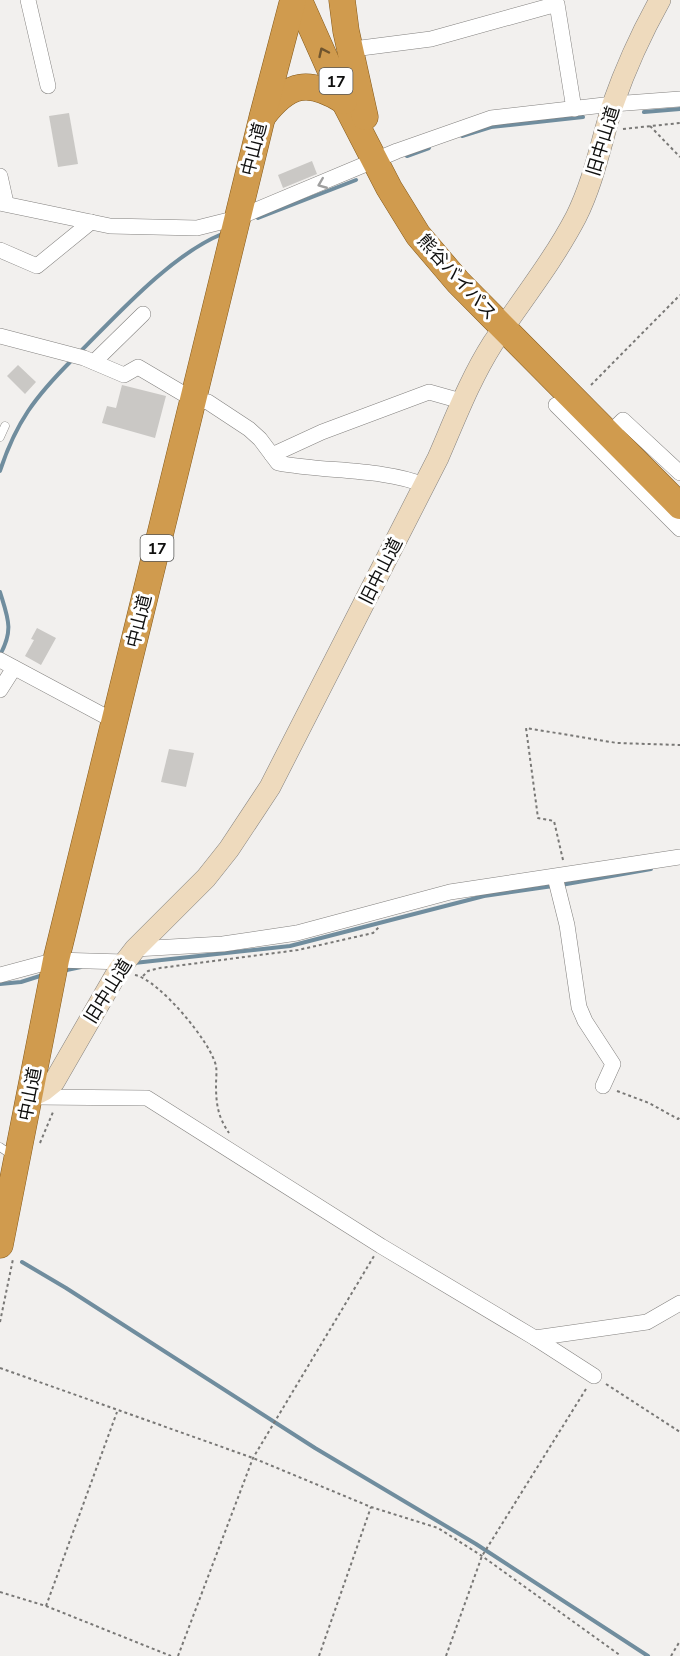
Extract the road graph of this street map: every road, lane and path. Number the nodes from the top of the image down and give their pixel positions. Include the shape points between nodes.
1 (28, 0) edge
2 (293, 0) edge
3 (299, 0) edge
4 (342, 0) edge
5 (660, 0) edge
6 (349, 47) junction
7 (48, 87) dead end
8 (680, 99) edge
9 (345, 100) junction
10 (613, 104) junction
11 (574, 109) junction
12 (262, 118) junction
13 (680, 123) edge
14 (650, 126) junction
15 (605, 131) junction
16 (680, 157) edge
17 (376, 161) junction
18 (0, 176) edge
19 (3, 203) edge
20 (237, 218) junction
21 (91, 222) junction
22 (0, 250) edge
23 (680, 296) edge
24 (143, 314) dead end
25 (504, 329) junction
26 (0, 336) edge
27 (89, 360) junction
28 (591, 385) dead end
29 (194, 400) junction
30 (461, 401) junction
31 (556, 405) dead end
32 (4, 426) dead end
33 (608, 435) junction
34 (0, 437) edge
35 (272, 455) junction
36 (680, 473) edge
37 (424, 485) junction
38 (652, 490) junction
39 (680, 506) edge
40 (680, 529) edge
41 (7, 664) edge
42 (0, 690) edge
43 (114, 721) junction
44 (680, 746) edge
45 (680, 857) edge
46 (560, 876) junction
47 (56, 960) junction
48 (126, 961) junction
49 (0, 975) edge
50 (603, 1086) joint
51 (30, 1097) junction
52 (680, 1118) edge
53 (230, 1134) dead end
54 (9, 1153) edge
55 (0, 1245) edge
56 (381, 1246) junction
57 (680, 1303) edge
58 (535, 1338) junction
59 (0, 1368) edge
60 (594, 1376) junction
61 (117, 1411) junction
62 (680, 1432) edge
63 (253, 1458) junction
64 (371, 1507) junction
65 (483, 1556) junction
66 (0, 1592) edge
67 (46, 1606) junction
68 (680, 1641) edge
69 (171, 1656) edge
70 (178, 1656) edge
71 (320, 1656) edge
72 (446, 1656) edge
73 (621, 1656) edge
74 (671, 1656) edge

1 - 7 street
2 - 12 highway, 中山道 / 17
9 -> 3 highway, 熊谷バイパス / 17
4 - 6 highway
5 - 10 main road, 旧中山道 via 631,53
6 - 11 street via 431,39 557,4
6 - 17 highway
8 - 10 street
9 - 12 highway via 322,88 305,86 285,93
9 - 17 highway, 熊谷バイパス / 17
10 - 11 street
10 - 15 main road, 旧中山道
11 - 17 street via 491,118
12 - 20 highway, 中山道 / 17
13 - 14 path
14 - 15 path
14 - 16 path
15 - 25 main road, 旧中山道 via 597,165 575,218
17 -> 20 street
17 - 25 highway, 熊谷バイパス / 17 via 418,235
18 - 19 street
19 - 21 street
20 - 21 street via 198,228
20 - 29 highway, 中山道 / 17
21 - 22 street via 37,266
23 - 28 path
24 - 27 street
25 - 30 main road, 旧中山道
25 - 33 highway, 熊谷バイパス / 17
26 - 27 street
27 - 29 street via 124,375 138,367
29 - 35 street via 208,402 249,429
29 - 43 highway, 中山道 / 17
30 - 35 street via 429,392
30 - 37 main road, 旧中山道
31 - 38 street
32 - 34 lane
33 - 36 street via 623,420
33 - 38 highway, 熊谷バイパス / 17
35 - 37 street via 278,463 399,478
37 - 48 main road, 旧中山道 via 270,787 206,878
38 - 39 highway, 熊谷バイパス / 17
38 - 40 street
41 - 42 street
41 - 43 street
43 - 47 highway, 中山道 / 17
44 - 46 path via 617,743 526,728 538,818 554,821
45 - 46 street
46 - 48 street via 450,892 297,933
46 - 50 street via 579,1007 613,1064
47 - 48 street
47 - 49 street
47 - 51 highway, 中山道 / 17
48 - 51 main road, 旧中山道 via 54,1082
48 - 53 path via 160,990 210,1049 216,1067 218,1116
50 - 52 path
51 - 54 highway, 中山道 / 17
51 - 56 street via 147,1098
54 - 55 highway, 中山道 / 17
56 - 58 street
56 - 63 path
57 - 58 street via 648,1322
58 - 60 street
59 - 61 path
60 - 62 path
60 - 65 path
61 - 63 path
61 - 67 path
63 - 64 path
63 - 70 path
64 - 65 path via 438,1528
64 - 71 path
65 - 72 path
65 - 73 path
66 - 67 path
67 - 69 path
68 - 74 path

